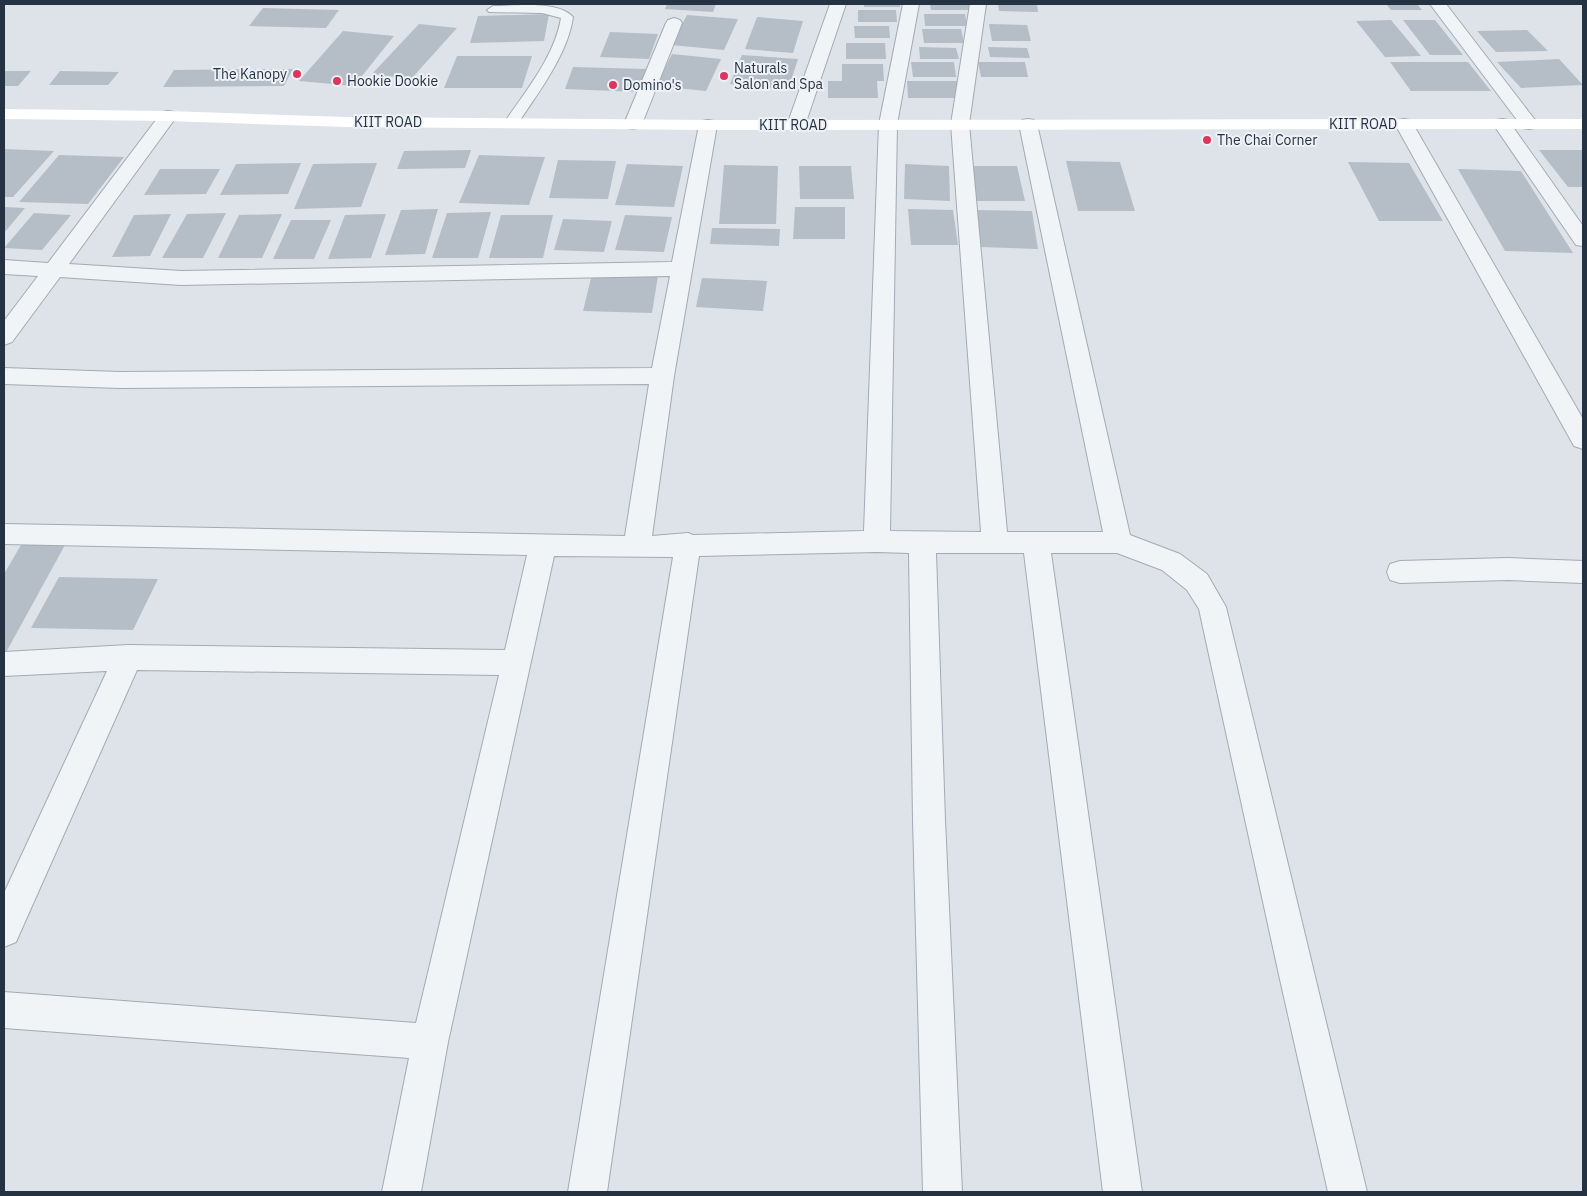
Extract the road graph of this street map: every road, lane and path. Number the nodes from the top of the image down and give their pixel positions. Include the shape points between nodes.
1 (838, 4) edge
2 (911, 4) edge
3 (978, 4) edge
4 (1438, 4) edge
5 (493, 10) dead end
6 (674, 23) dead end
7 (4, 114) edge
8 (168, 116) junction
9 (511, 123) junction
10 (633, 124) junction
11 (888, 124) junction
12 (960, 124) junction
13 (1028, 124) junction
14 (1404, 124) junction
15 (1502, 124) junction
16 (1529, 124) junction
17 (1583, 124) edge
18 (708, 125) junction
19 (796, 125) junction
20 (1583, 240) edge
21 (4, 267) edge
22 (681, 268) junction
23 (53, 270) junction
24 (4, 337) edge
25 (4, 376) edge
26 (662, 376) junction
27 (1583, 440) edge
28 (4, 534) edge
29 (877, 541) junction
30 (1118, 542) junction
31 (922, 543) junction
32 (995, 543) junction
33 (1036, 543) junction
34 (543, 544) junction
35 (688, 544) junction
36 (637, 546) junction
37 (1400, 572) dead end
38 (1583, 572) edge
39 (128, 657) junction
40 (516, 663) junction
41 (4, 664) edge
42 (4, 930) edge
43 (4, 1010) edge
44 (430, 1042) junction
45 (402, 1192) edge
46 (588, 1192) edge
47 (943, 1192) edge
48 (1123, 1192) edge
49 (1348, 1192) edge

1 - 19 street
2 - 11 street
3 - 12 street
4 - 16 street
5 - 9 lane via 548,10 561,12 567,17 567,24 552,55
6 - 10 street
7 - 8 main road, KIIT ROAD
8 - 9 main road, KIIT ROAD
8 - 23 street
9 - 10 main road, KIIT ROAD
10 - 18 main road, KIIT ROAD
11 - 12 main road, KIIT ROAD
11 - 19 main road, KIIT ROAD
11 - 29 street
12 - 13 main road, KIIT ROAD
12 - 32 street
13 - 14 main road, KIIT ROAD
13 - 30 street
14 - 15 main road, KIIT ROAD
14 - 27 street
15 - 16 main road, KIIT ROAD
15 - 20 street
16 - 17 main road, KIIT ROAD
18 - 19 main road, KIIT ROAD
18 - 22 street
21 - 23 street
22 - 23 street via 181,278
22 - 26 street
23 - 24 street
25 - 26 street via 120,380
26 - 36 street
28 - 34 street
29 - 31 street
29 - 35 street
30 - 33 street
30 - 49 street via 1171,562 1197,582 1212,607
31 - 32 street
31 - 47 street
32 - 33 street
33 - 48 street
34 - 36 street
34 - 40 street
35 - 36 street
35 - 46 street
37 - 38 street via 1508,569
39 - 40 street
39 - 41 street
39 - 42 street
40 - 44 street
43 - 44 street
44 - 45 street

